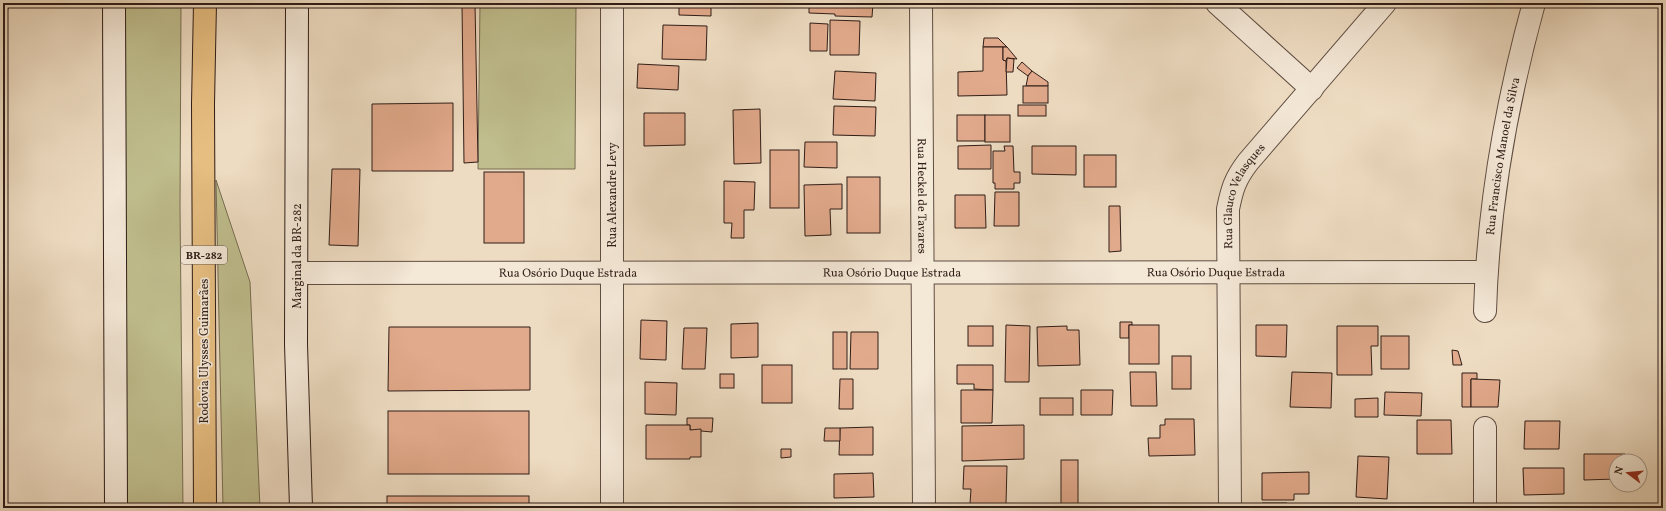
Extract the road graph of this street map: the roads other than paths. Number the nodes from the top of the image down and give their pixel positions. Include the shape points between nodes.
1 (114, 3) edge
2 (205, 3) edge
3 (297, 3) edge
4 (612, 3) edge
5 (921, 3) edge
6 (1217, 3) edge
7 (1385, 3) edge
8 (1534, 3) edge
9 (1312, 89) junction
10 (1486, 272) junction
11 (298, 273) junction
12 (612, 273) junction
13 (923, 273) junction
14 (1229, 273) junction
15 (1485, 311) dead end
16 (1485, 428) dead end
17 (116, 508) edge
18 (205, 508) edge
19 (301, 508) edge
20 (612, 508) edge
21 (924, 508) edge
22 (1230, 508) edge
23 (1485, 508) edge

1 - 17 street
2 - 18 highway, Rodovia Ulysses Guimarães / BR-282
3 - 11 street, Marginal da BR-282
4 - 12 street, Rua Alexandre Levy
5 - 13 street, Rua Heckel de Tavares
6 - 9 street
7 - 9 street, Rua Glauco Velasques
8 - 10 street, Rua Francisco Manoel da Silva via 1519,58 1500,164
9 - 14 street, Rua Glauco Velasques via 1248,162 1232,188 1228,209
10 - 14 street, Rua Osório Duque Estrada
10 - 15 street, Rua Francisco Manoel da Silva
11 - 12 street, Rua Osório Duque Estrada
11 - 19 street, Marginal da BR-282 via 296,344
12 - 13 street, Rua Osório Duque Estrada
12 - 20 street, Rua Alexandre Levy
13 - 14 street, Rua Osório Duque Estrada
13 - 21 street, Rua Heckel de Tavares
14 - 22 street, Rua Glauco Velasques
16 - 23 street

